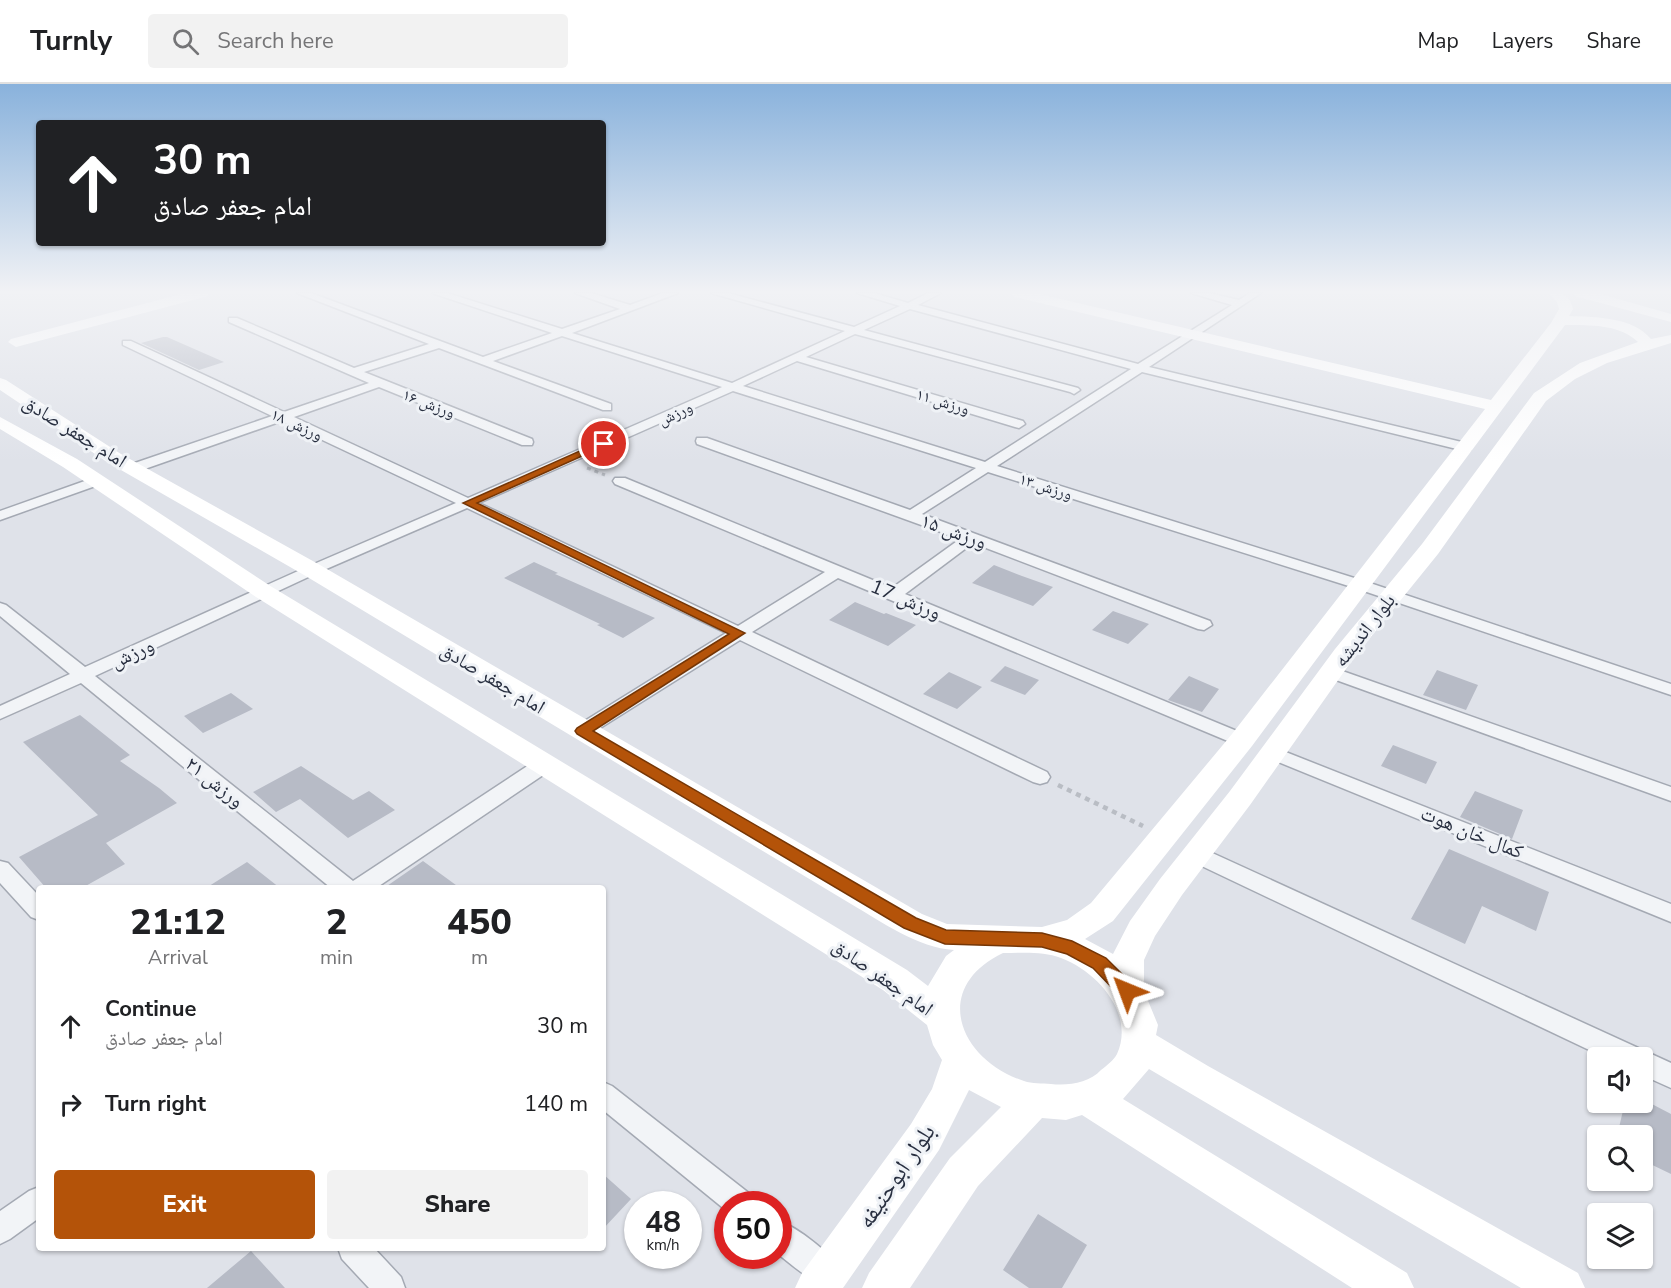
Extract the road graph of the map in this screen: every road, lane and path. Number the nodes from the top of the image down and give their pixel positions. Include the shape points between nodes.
1 (140, 349) edge
2 (300, 349) edge
3 (424, 349) edge
4 (455, 349) edge
5 (516, 349) edge
6 (616, 349) edge
7 (817, 349) edge
8 (919, 349) edge
9 (1070, 349) edge
10 (1169, 349) edge
11 (1271, 349) edge
12 (1538, 349) edge
13 (1630, 349) edge
14 (798, 358) junction
15 (485, 360) junction
16 (1139, 368) junction
17 (352, 372) junction
18 (0, 383) edge
19 (379, 383) junction
20 (732, 387) junction
21 (1074, 390) dead end
22 (1499, 401) junction
23 (606, 407) dead end
24 (283, 417) junction
25 (0, 422) edge
26 (1019, 424) dead end
27 (702, 441) dead end
28 (527, 442) dead end
29 (1465, 447) junction
30 (568, 460) junction
31 (70, 463) junction
32 (124, 463) junction
33 (988, 468) junction
34 (620, 481) joint
35 (106, 487) junction
36 (167, 488) junction
37 (468, 503) junction
38 (911, 515) junction
39 (0, 516) edge
40 (972, 537) junction
41 (312, 570) junction
42 (838, 571) junction
43 (1360, 585) junction
44 (264, 592) junction
45 (895, 594) junction
46 (1391, 596) junction
47 (0, 608) edge
48 (1204, 625) dead end
49 (738, 633) junction
50 (1331, 672) junction
51 (83, 676) junction
52 (1671, 690) edge
53 (0, 713) edge
54 (582, 731) junction
55 (1242, 740) junction
56 (1273, 753) junction
57 (545, 764) junction
58 (1040, 777) joint
59 (1671, 794) edge
60 (1165, 836) junction
61 (1197, 854) junction
62 (0, 869) edge
63 (342, 885) edge
64 (364, 885) edge
65 (36, 908) edge
66 (1671, 913) edge
67 (999, 940) junction
68 (1042, 940) junction
69 (1127, 991) junction
70 (942, 1017) junction
71 (1137, 1042) junction
72 (1609, 1047) edge
73 (961, 1057) junction
74 (1653, 1067) edge
75 (1671, 1076) edge
76 (606, 1096) edge
77 (1086, 1097) junction
78 (1034, 1100) junction
79 (724, 1191) edge
80 (36, 1203) edge
81 (0, 1229) edge
82 (792, 1249) edge
83 (356, 1251) edge
84 (823, 1281) edge
85 (390, 1288) edge
86 (884, 1288) edge
87 (1392, 1288) edge
88 (1563, 1288) edge

1 - 24 street, ورزش ۱۸
2 - 17 street, ورزش ۱۶
3 - 17 street
4 - 15 street
5 - 15 street
6 - 20 street, ورزش ۱۳
7 - 14 street, ورزش
8 - 21 street
9 - 16 street
10 - 16 street
11 - 22 street
12 - 22 street, بلوار اندیشه
13 - 46 street, بلوار اندیشه via 1579,369 1540,397 1430,549
14 - 20 street, ورزش
14 - 26 street, ورزش ۱۱
15 - 23 street
16 - 29 street
16 - 33 street
17 - 19 street, ورزش ۱۶
18 - 32 street, امام جعفر صادق
19 - 24 street
19 - 28 street, ورزش ۱۶
20 - 30 street, ورزش
20 - 33 street, ورزش ۱۳
22 - 29 street, بلوار اندیشه
24 - 32 street
24 - 37 street, ورزش ۱۸
25 - 31 street, امام جعفر صادق
27 - 38 street, ورزش ۱۵
29 - 43 street, بلوار اندیشه
30 - 34 path
30 - 37 street, ورزش
31 - 32 street via 104,470
31 - 35 street, امام جعفر صادق
32 - 36 street, امام جعفر صادق
33 - 38 street
33 - 43 street, ورزش ۱۳
34 - 42 street, ورزش 17
35 - 36 street via 131,479
35 - 39 street
35 - 44 street, امام جعفر صادق
36 - 41 street, امام جعفر صادق
37 - 41 street, ورزش
37 - 49 street, ورزش ۱۸
38 - 40 street, ورزش ۱۵
40 - 45 street
40 - 48 street, ورزش ۱۵
41 - 44 street, ورزش
41 - 54 street, امام جعفر صادق
42 - 45 street, ورزش 17
42 - 49 street
43 - 46 street, ورزش ۱۳
43 - 55 street, بلوار اندیشه
44 - 51 street, ورزش
44 - 57 street, امام جعفر صادق
45 - 55 street, ورزش 17
46 - 50 street, بلوار اندیشه
46 - 52 street, ورزش ۱۳
47 - 51 street, ورزش ۲۱
49 - 54 street
49 - 58 street, ورزش ۱۸
50 - 56 street, بلوار اندیشه
50 - 59 street
51 - 53 street, ورزش
51 - 63 street, ورزش ۲۱
54 - 67 street, امام جعفر صادق via 910,923 945,937
55 - 60 street, بلوار اندیشه
56 - 61 street, بلوار اندیشه
56 - 66 street, کمال خان هوت
57 - 64 street
57 - 70 street, امام جعفر صادق via 895,980
58 - 60 path
60 - 68 street, بلوار اندیشه via 1102,912 1078,929
61 - 69 street, بلوار اندیشه via 1142,930 1127,960
61 - 72 street
62 - 65 street
67 - 68 street
67 - 70 street via 958,966 944,990
68 - 69 street via 1072,948 1100,963
69 - 71 street via 1140,1024
70 - 73 street via 951,1045
71 - 77 street via 1134,1062 1107,1090
71 - 88 street
73 - 78 street via 979,1077 1020,1098
73 - 84 street, بلوار ابوحنیفه via 949,1095 925,1137
74 - 75 street
76 - 79 street
77 - 78 street via 1066,1103
77 - 87 street
78 - 86 street via 964,1172
80 - 81 street
82 - 84 street
83 - 85 street

